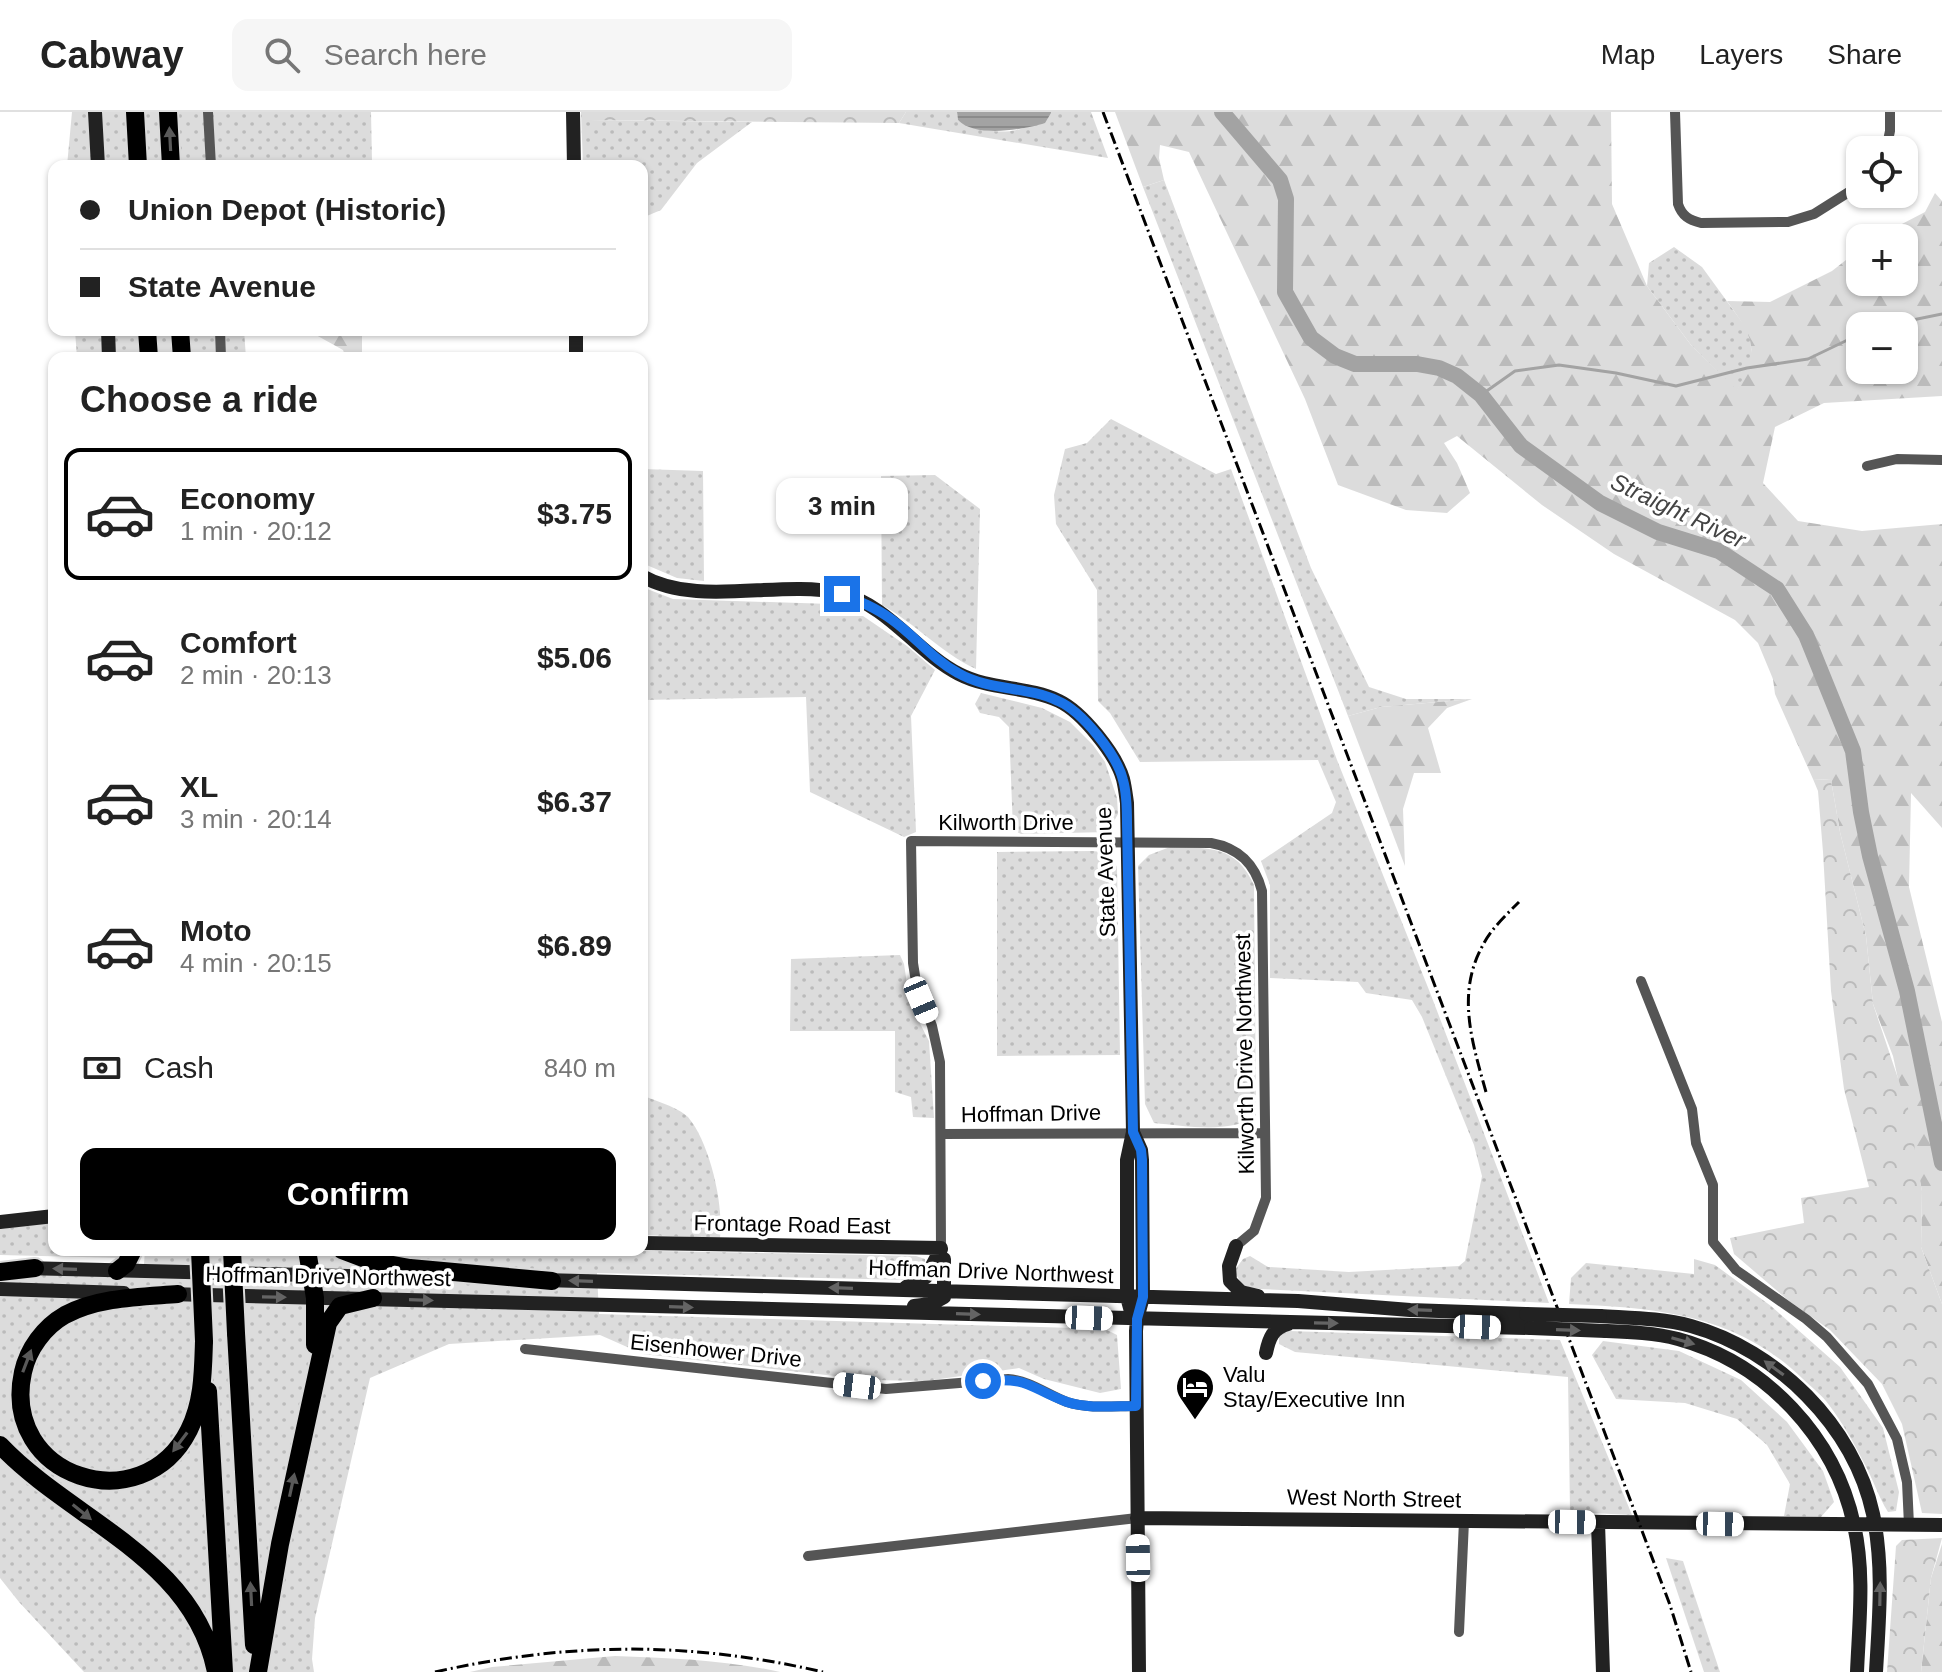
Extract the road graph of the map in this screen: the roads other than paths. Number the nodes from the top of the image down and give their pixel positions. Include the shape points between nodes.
1 (95, 112) edge
2 (135, 112) edge
3 (168, 112) edge
4 (208, 112) edge
5 (573, 112) edge
6 (1675, 112) edge
7 (1890, 112) edge
8 (1889, 136) edge
9 (98, 160) edge
10 (138, 160) edge
11 (171, 160) edge
12 (211, 160) edge
13 (574, 160) edge
14 (1846, 194) edge
15 (1942, 460) edge
16 (1867, 466) dead end
17 (648, 580) edge
18 (1128, 843) junction
19 (1243, 856) joint
20 (1641, 981) dead end
21 (1133, 1132) junction
22 (1265, 1133) junction
23 (941, 1134) junction
24 (48, 1217) edge
25 (0, 1222) edge
26 (648, 1243) edge
27 (1236, 1246) joint
28 (943, 1254) junction
29 (130, 1256) edge
30 (200, 1256) edge
31 (232, 1256) edge
32 (308, 1256) edge
33 (358, 1256) edge
34 (35, 1268) joint
35 (0, 1270) edge
36 (117, 1271) junction
37 (311, 1276) junction
38 (552, 1281) junction
39 (0, 1289) edge
40 (894, 1290) junction
41 (945, 1291) junction
42 (1010, 1293) junction
43 (178, 1294) junction
44 (1127, 1297) junction
45 (1143, 1297) junction
46 (315, 1298) junction
47 (373, 1298) junction
48 (1298, 1301) junction
49 (806, 1310) junction
50 (1137, 1319) junction
51 (1235, 1321) junction
52 (1529, 1321) junction
53 (1296, 1322) junction
54 (204, 1341) junction
55 (525, 1349) dead end
56 (1136, 1406) junction
57 (307, 1416) junction
58 (0, 1435) edge
59 (0, 1445) edge
60 (39, 1478) junction
61 (1137, 1518) junction
62 (1464, 1521) junction
63 (1598, 1523) junction
64 (1875, 1525) junction
65 (1909, 1525) junction
66 (1942, 1525) edge
67 (1854, 1526) junction
68 (808, 1556) dead end
69 (1459, 1632) dead end
70 (216, 1672) edge
71 (224, 1672) edge
72 (257, 1672) edge
73 (1139, 1672) edge
74 (1603, 1672) edge
75 (1857, 1672) edge
76 (1876, 1672) edge

1 - 9 main road
2 - 10 highway
11 -> 3 highway
4 - 12 street
5 - 13 main road
6 - 14 street via 1678,204 1685,217 1701,223 1788,222 1814,214
7 - 8 street
15 - 16 street via 1897,459
17 - 18 main road, State Avenue via 694,590 842,594 894,620 959,674 1059,701 1099,738 1123,778
18 - 19 street, Kilworth Drive via 1211,843
18 - 21 main road, State Avenue
18 - 23 street, Kilworth Drive via 911,841 913,963 937,1044
19 - 22 street, Kilworth Drive Northwest via 1262,891
20 - 65 street via 1692,1109 1696,1143 1713,1185 1713,1242 1736,1270 1834,1343 1868,1384 1897,1439
21 - 22 street, Hoffman Drive
21 - 23 street, Hoffman Drive
21 - 44 main road via 1127,1160
21 - 45 main road via 1142,1160
22 - 27 street, Kilworth Drive Northwest via 1265,1207 1254,1231
23 - 28 street
24 - 25 main road
26 - 28 main road, Frontage Road East
27 - 48 main road via 1228,1273 1234,1287 1255,1296
28 - 40 main road via 926,1277
28 - 41 main road
28 - 42 main road via 952,1275 962,1282
29 - 36 highway
30 - 54 highway, bridge
72 -> 31 highway, bridge
32 - 37 highway
33 - 38 highway via 410,1268
34 - 35 highway
36 -> 34 main road, Hoffman Drive Northwest
36 - 37 main road, Hoffman Drive Northwest
37 - 38 main road, Hoffman Drive Northwest
37 - 46 highway
40 -> 38 main road, Hoffman Drive Northwest
39 - 43 main road, Hoffman Drive Northwest
40 - 41 main road, Hoffman Drive Northwest
41 - 42 main road, Hoffman Drive Northwest
41 - 49 main road via 931,1304
42 - 44 main road, Hoffman Drive Northwest
43 -> 46 main road, Hoffman Drive Northwest
54 -> 43 highway via 202,1390 190,1429 152,1470 126,1480 82,1478 44,1456 27,1432 20,1405 21,1377 31,1349 51,1325 102,1302
44 - 45 main road, Hoffman Drive Northwest
44 - 50 main road
45 - 48 main road, Hoffman Drive Northwest
45 - 50 main road
46 - 47 main road, Hoffman Drive Northwest
46 - 57 highway
47 -> 49 main road, Hoffman Drive Northwest
47 - 57 highway via 340,1306 331,1316
52 -> 48 main road, Hoffman Drive Northwest
49 -> 50 main road, Hoffman Drive Northwest
50 - 51 main road, Hoffman Drive Northwest
50 - 56 main road
51 - 53 main road, Hoffman Drive Northwest
51 - 53 main road via 1255,1330 1266,1353 1271,1335
53 -> 52 main road, Hoffman Drive Northwest
64 -> 52 main road, Hoffman Drive Northwest, bridge via 1861,1479 1836,1432 1813,1402 1771,1365 1692,1327 1651,1319
52 -> 67 main road, Hoffman Drive Northwest, bridge via 1647,1333 1723,1356 1793,1408 1819,1441 1842,1484
54 - 71 highway
55 - 56 street, Eisenhower Drive via 886,1389 1021,1380 1067,1402
56 - 61 main road
72 -> 57 highway
58 - 60 highway
59 - 60 highway
60 -> 70 highway via 171,1583 193,1613
61 - 62 main road, West North Street
61 - 68 street, West North Street
61 - 73 main road
62 - 63 main road, West North Street
62 - 69 street
63 - 67 main road, West North Street
63 - 74 main road
64 - 65 main road, West North Street
64 - 67 main road, West North Street
76 -> 64 main road, Hoffman Drive Northwest via 1880,1574
65 - 66 main road, West North Street
67 - 75 main road, Hoffman Drive Northwest via 1860,1588

